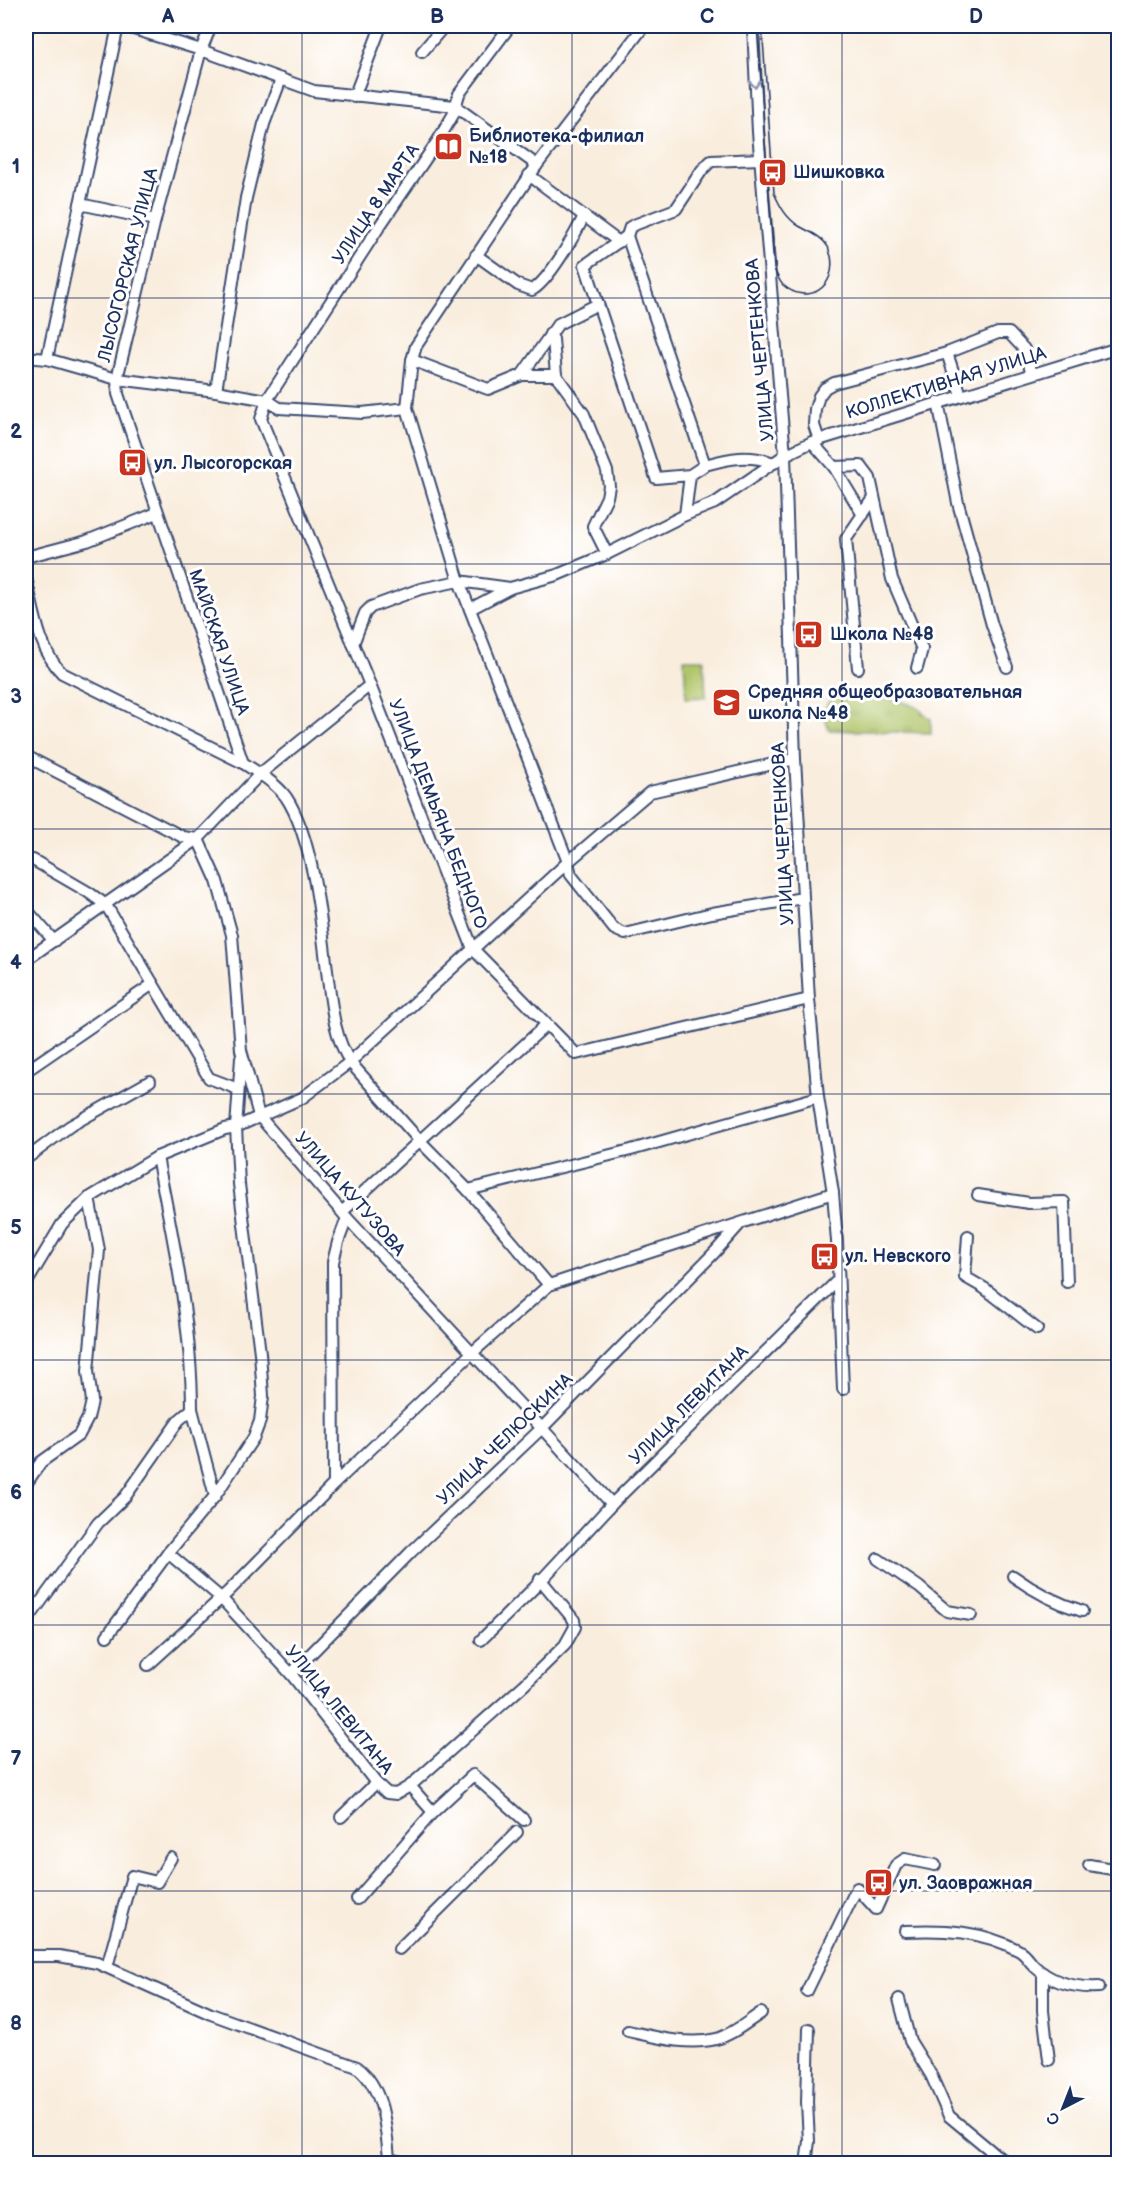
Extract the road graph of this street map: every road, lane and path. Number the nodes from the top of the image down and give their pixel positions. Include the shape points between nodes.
1 (28, 26) edge
2 (118, 26) edge
3 (124, 26) edge
4 (211, 26) edge
5 (381, 26) edge
6 (444, 26) edge
7 (510, 26) edge
8 (644, 26) edge
9 (753, 26) edge
10 (26, 33) edge
11 (201, 50) junction
12 (422, 52) dead end
13 (281, 79) junction
14 (354, 97) junction
15 (455, 106) junction
16 (760, 159) junction
17 (537, 165) junction
18 (530, 175) junction
19 (80, 204) junction
20 (584, 216) junction
21 (155, 220) junction
22 (623, 239) junction
23 (476, 255) junction
24 (598, 304) junction
25 (550, 334) junction
26 (1119, 348) edge
27 (947, 353) junction
28 (26, 357) edge
29 (47, 359) junction
30 (411, 360) junction
31 (1032, 373) junction
32 (522, 375) junction
33 (556, 375) junction
34 (117, 379) junction
35 (216, 391) junction
36 (961, 395) junction
37 (267, 400) junction
38 (938, 402) junction
39 (407, 408) junction
40 (815, 441) junction
41 (785, 455) junction
42 (774, 463) junction
43 (705, 465) junction
44 (834, 467) junction
45 (690, 476) junction
46 (874, 498) junction
47 (157, 513) junction
48 (685, 515) junction
49 (863, 515) junction
50 (607, 554) junction
51 (26, 557) edge
52 (26, 578) edge
53 (459, 581) junction
54 (510, 588) junction
55 (470, 609) junction
56 (353, 644) junction
57 (1007, 667) dead end
58 (858, 668) dead end
59 (917, 668) dead end
60 (370, 685) junction
61 (26, 757) edge
62 (795, 759) junction
63 (243, 763) junction
64 (260, 774) junction
65 (198, 839) junction
66 (33, 860) dead end
67 (568, 862) junction
68 (803, 898) junction
69 (106, 905) junction
70 (26, 909) edge
71 (54, 941) junction
72 (473, 949) junction
73 (26, 960) edge
74 (153, 984) junction
75 (809, 999) junction
76 (546, 1025) junction
77 (241, 1050) junction
78 (350, 1062) junction
79 (26, 1071) edge
80 (150, 1081) dead end
81 (238, 1089) junction
82 (818, 1097) junction
83 (259, 1116) junction
84 (236, 1127) junction
85 (419, 1140) junction
86 (157, 1157) junction
87 (26, 1160) edge
88 (468, 1191) junction
89 (833, 1192) junction
90 (978, 1195) dead end
91 (89, 1198) junction
92 (345, 1214) junction
93 (739, 1224) junction
94 (968, 1236) dead end
95 (837, 1281) junction
96 (1067, 1282) dead end
97 (26, 1284) edge
98 (549, 1285) junction
99 (1037, 1329) dead end
100 (472, 1353) junction
101 (843, 1389) dead end
102 (192, 1409) junction
103 (542, 1428) junction
104 (26, 1484) edge
105 (334, 1484) junction
106 (215, 1496) junction
107 (612, 1504) junction
108 (168, 1553) junction
109 (878, 1559) dead end
110 (1013, 1576) dead end
111 (540, 1579) junction
112 (221, 1598) junction
113 (1083, 1611) dead end
114 (971, 1615) dead end
115 (26, 1620) edge
116 (107, 1636) dead end
117 (481, 1640) dead end
118 (147, 1665) dead end
119 (291, 1674) junction
120 (376, 1783) junction
121 (410, 1786) junction
122 (433, 1812) junction
123 (341, 1817) dead end
124 (524, 1820) dead end
125 (517, 1832) dead end
126 (171, 1858) dead end
127 (935, 1865) dead end
128 (1089, 1865) dead end
129 (1119, 1870) edge
130 (357, 1899) dead end
131 (905, 1931) dead end
132 (399, 1949) dead end
133 (26, 1956) edge
134 (107, 1966) junction
135 (1043, 1972) junction
136 (1099, 1987) dead end
137 (807, 1990) dead end
138 (899, 1999) dead end
139 (761, 2013) dead end
140 (809, 2029) dead end
141 (628, 2031) dead end
142 (1049, 2060) dead end
143 (411, 2163) edge
144 (806, 2163) edge
145 (1010, 2163) edge

1 - 10 street
2 - 19 street
3 - 11 street
4 - 11 street, ЛЫСОГОРСКАЯ УЛИЦА
5 - 14 street
6 - 12 street
7 - 15 street, УЛИЦА 8 МАРТА via 459,94
8 - 17 street
9 -> 16 street, УЛИЦА ЧЕРТЕНКОВА
11 - 13 street
11 - 21 street, ЛЫСОГОРСКАЯ УЛИЦА
13 - 14 street via 314,92
13 - 35 street via 264,124 246,198
14 - 15 street
15 - 17 street
15 - 37 street, УЛИЦА 8 МАРТА via 437,142
16 - 22 street via 711,161 676,209 630,227
16 - 41 street, УЛИЦА ЧЕРТЕНКОВА
17 - 18 street
18 - 20 street
18 - 23 street
19 - 21 street
19 - 29 street
20 - 22 street
20 - 23 street via 574,237 539,286 532,290 518,285
21 - 34 street, ЛЫСОГОРСКАЯ УЛИЦА
22 - 24 street via 585,265
22 - 43 street
23 - 30 street via 416,346
24 - 25 street via 558,324
24 - 45 street via 657,478
25 - 32 street
25 - 33 street
26 - 31 street, КОЛЛЕКТИВНАЯ УЛИЦА
27 - 31 street via 998,333 1010,333 1024,349
27 - 36 street
27 - 40 street via 825,388 813,416
28 - 29 street
29 - 34 street
30 - 32 street via 488,389
30 - 39 street
31 - 36 street, КОЛЛЕКТИВНАЯ УЛИЦА
32 - 33 street
33 - 50 street via 584,414 607,471 607,496 593,526
34 - 35 street
34 - 47 street, ЛЫСОГОРСКАЯ УЛИЦА via 118,394
35 - 37 street
36 - 38 street, КОЛЛЕКТИВНАЯ УЛИЦА
37 - 39 street via 279,408 362,413
37 - 56 street, УЛИЦА ДЕМЬЯНА БЕДНОГО via 261,419
38 - 40 street, КОЛЛЕКТИВНАЯ УЛИЦА
38 - 57 street via 957,503
39 - 53 street
40 - 41 street, КОЛЛЕКТИВНАЯ УЛИЦА
40 - 44 street
41 - 42 street, КОЛЛЕКТИВНАЯ УЛИЦА
41 - 62 street, УЛИЦА ЧЕРТЕНКОВА
42 - 43 street via 757,457
42 - 48 street, КОЛЛЕКТИВНАЯ УЛИЦА via 715,503
43 - 45 street
44 - 46 street via 861,466 870,478
44 - 49 street
45 - 48 street
46 - 49 street
46 - 59 street via 892,579 922,649
47 - 51 street via 87,541
47 - 63 street, МАЙСКАЯ УЛИЦА
48 - 50 street, КОЛЛЕКТИВНАЯ УЛИЦА
49 - 58 street via 846,539
50 - 54 street, КОЛЛЕКТИВНАЯ УЛИЦА
52 - 63 street via 45,652 62,673
53 - 54 street
53 - 55 street
53 - 56 street via 420,589 371,607
54 - 55 street
55 - 67 street
56 - 60 street, УЛИЦА ДЕМЬЯНА БЕДНОГО
60 - 64 street
60 - 72 street, УЛИЦА ДЕМЬЯНА БЕДНОГО
61 - 65 street via 183,837
62 - 67 street via 650,792
62 - 68 street, УЛИЦА ЧЕРТЕНКОВА
63 - 64 street
64 - 65 street
64 - 78 street via 285,796 298,821 318,901 334,1025
65 - 69 street
65 - 77 street, УЛИЦА КУТУЗОВА via 217,881 232,935
66 - 69 street
67 - 68 street via 571,875 614,929 625,934 712,913
67 - 72 street
68 - 75 street, УЛИЦА ЧЕРТЕНКОВА
69 - 71 street
69 - 74 street
70 - 71 street
71 - 73 street
72 - 76 street, УЛИЦА ДЕМЬЯНА БЕДНОГО
72 - 78 street
74 - 79 street
74 - 81 street via 209,1078
75 - 76 street, УЛИЦА ДЕМЬЯНА БЕДНОГО via 576,1053
75 - 82 street, УЛИЦА ЧЕРТЕНКОВА
76 - 85 street
77 - 81 street
77 - 83 street, УЛИЦА КУТУЗОВА
78 - 83 street via 302,1098
78 - 85 street
80 - 87 street via 70,1126
81 - 84 street
82 - 88 street
82 - 89 street, УЛИЦА ЧЕРТЕНКОВА
83 - 84 street
83 - 92 street, УЛИЦА КУТУЗОВА
84 - 86 street
84 - 106 street via 238,1184 263,1396 254,1437
85 - 88 street
85 - 92 street
86 - 91 street
86 - 102 street via 192,1372
88 - 98 street
89 - 93 street
89 - 95 street, УЛИЦА ЧЕРТЕНКОВА
90 - 96 street via 1029,1203 1064,1202
91 - 97 street via 62,1224
91 - 104 street via 99,1250 88,1371 92,1401 79,1435 41,1462
92 - 100 street, УЛИЦА КУТУЗОВА
92 - 105 street via 333,1262
93 - 98 street
93 - 103 street, УЛИЦА ЧЕЛЮСКИНА
94 - 99 street via 965,1277
95 - 101 street, УЛИЦА ЧЕРТЕНКОВА
95 - 107 street, УЛИЦА ЛЕВИТАНА
98 - 100 street
100 - 103 street, УЛИЦА КУТУЗОВА
100 - 105 street
102 - 106 street
102 - 115 street via 179,1420 125,1497 98,1523
103 - 107 street, УЛИЦА КУТУЗОВА
103 - 119 street, УЛИЦА ЧЕЛЮСКИНА via 411,1552
105 - 112 street
106 - 108 street
107 - 111 street, УЛИЦА ЛЕВИТАНА
108 - 112 street, УЛИЦА ЛЕВИТАНА
108 - 116 street
109 - 114 street via 946,1611
110 - 113 street via 1033,1591
111 - 117 street, УЛИЦА ЛЕВИТАНА
111 - 121 street, УЛИЦА ЛЕВИТАНА via 574,1620 576,1628 565,1645 495,1712
112 - 118 street
112 - 119 street, УЛИЦА ЛЕВИТАНА
119 - 120 street, УЛИЦА ЛЕВИТАНА
120 - 121 street, УЛИЦА ЛЕВИТАНА via 387,1794
120 - 123 street
121 - 122 street
122 - 124 street via 473,1775
122 - 130 street
125 - 132 street
126 - 134 street via 157,1882 132,1876
127 - 137 street via 905,1858 896,1864 876,1909 857,1888
128 - 129 street
131 - 135 street via 959,1931 993,1940 1021,1951
133 - 134 street via 59,1956
134 - 143 street via 211,2014 357,2067 368,2075 378,2094 389,2159
135 - 136 street via 1060,1982
135 - 142 street
138 - 145 street via 910,2041 949,2116
139 - 141 street via 717,2039 669,2039
140 - 144 street

